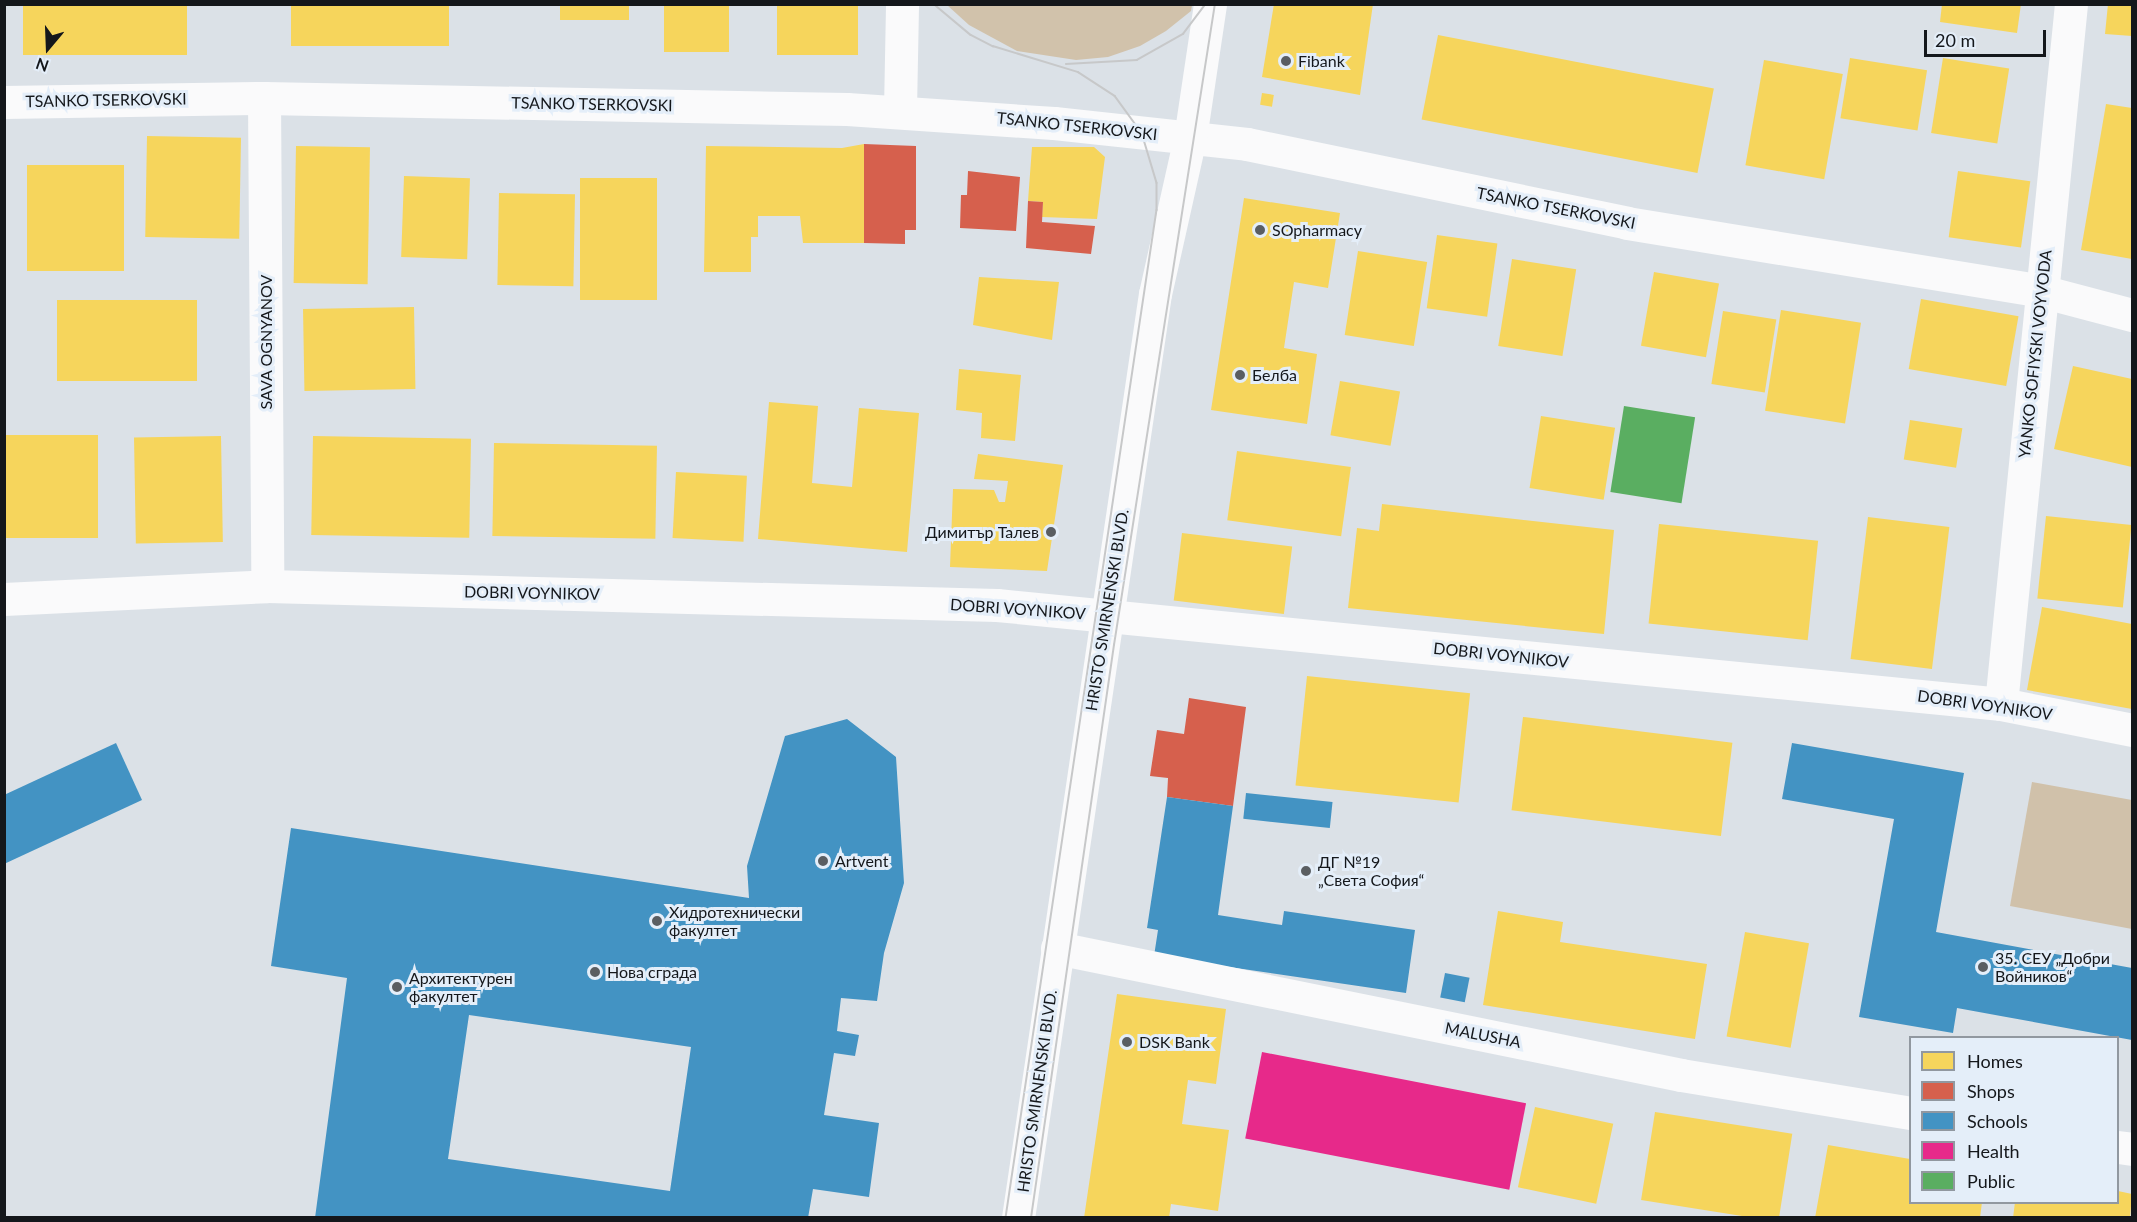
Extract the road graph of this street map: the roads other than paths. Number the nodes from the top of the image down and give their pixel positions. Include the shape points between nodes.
1 (902, 4) edge
2 (1210, 4) edge
3 (2071, 4) edge
4 (264, 98) junction
5 (4, 102) edge
6 (900, 110) junction
7 (1191, 138) junction
8 (2042, 291) junction
9 (2133, 315) edge
10 (267, 586) junction
11 (4, 599) edge
12 (1106, 616) junction
13 (2001, 704) junction
14 (2133, 730) edge
15 (1057, 948) junction
16 (1909, 1113) edge
17 (1018, 1218) edge

1 - 6 street
2 - 7 street, HRISTO SMIRNENSKI BLVD.
3 - 8 street, YANKO SOFIYSKI VOYVODA
4 - 5 street, TSANKO TSERKOVSKI
4 - 6 street, TSANKO TSERKOVSKI
4 - 10 street, SAVA OGNYANOV
6 - 7 street, TSANKO TSERKOVSKI
7 - 8 street, TSANKO TSERKOVSKI via 1247,144 1627,223
7 - 12 street, HRISTO SMIRNENSKI BLVD. via 1155,294
8 - 9 street, TSANKO TSERKOVSKI
8 - 13 street, YANKO SOFIYSKI VOYVODA
10 - 11 street, DOBRI VOYNIKOV
10 - 12 street, DOBRI VOYNIKOV via 997,604
12 - 13 street, DOBRI VOYNIKOV
12 - 15 street, HRISTO SMIRNENSKI BLVD.
13 - 14 street, DOBRI VOYNIKOV
15 - 16 street, MALUSHA via 1681,1075
15 - 17 street, HRISTO SMIRNENSKI BLVD.

